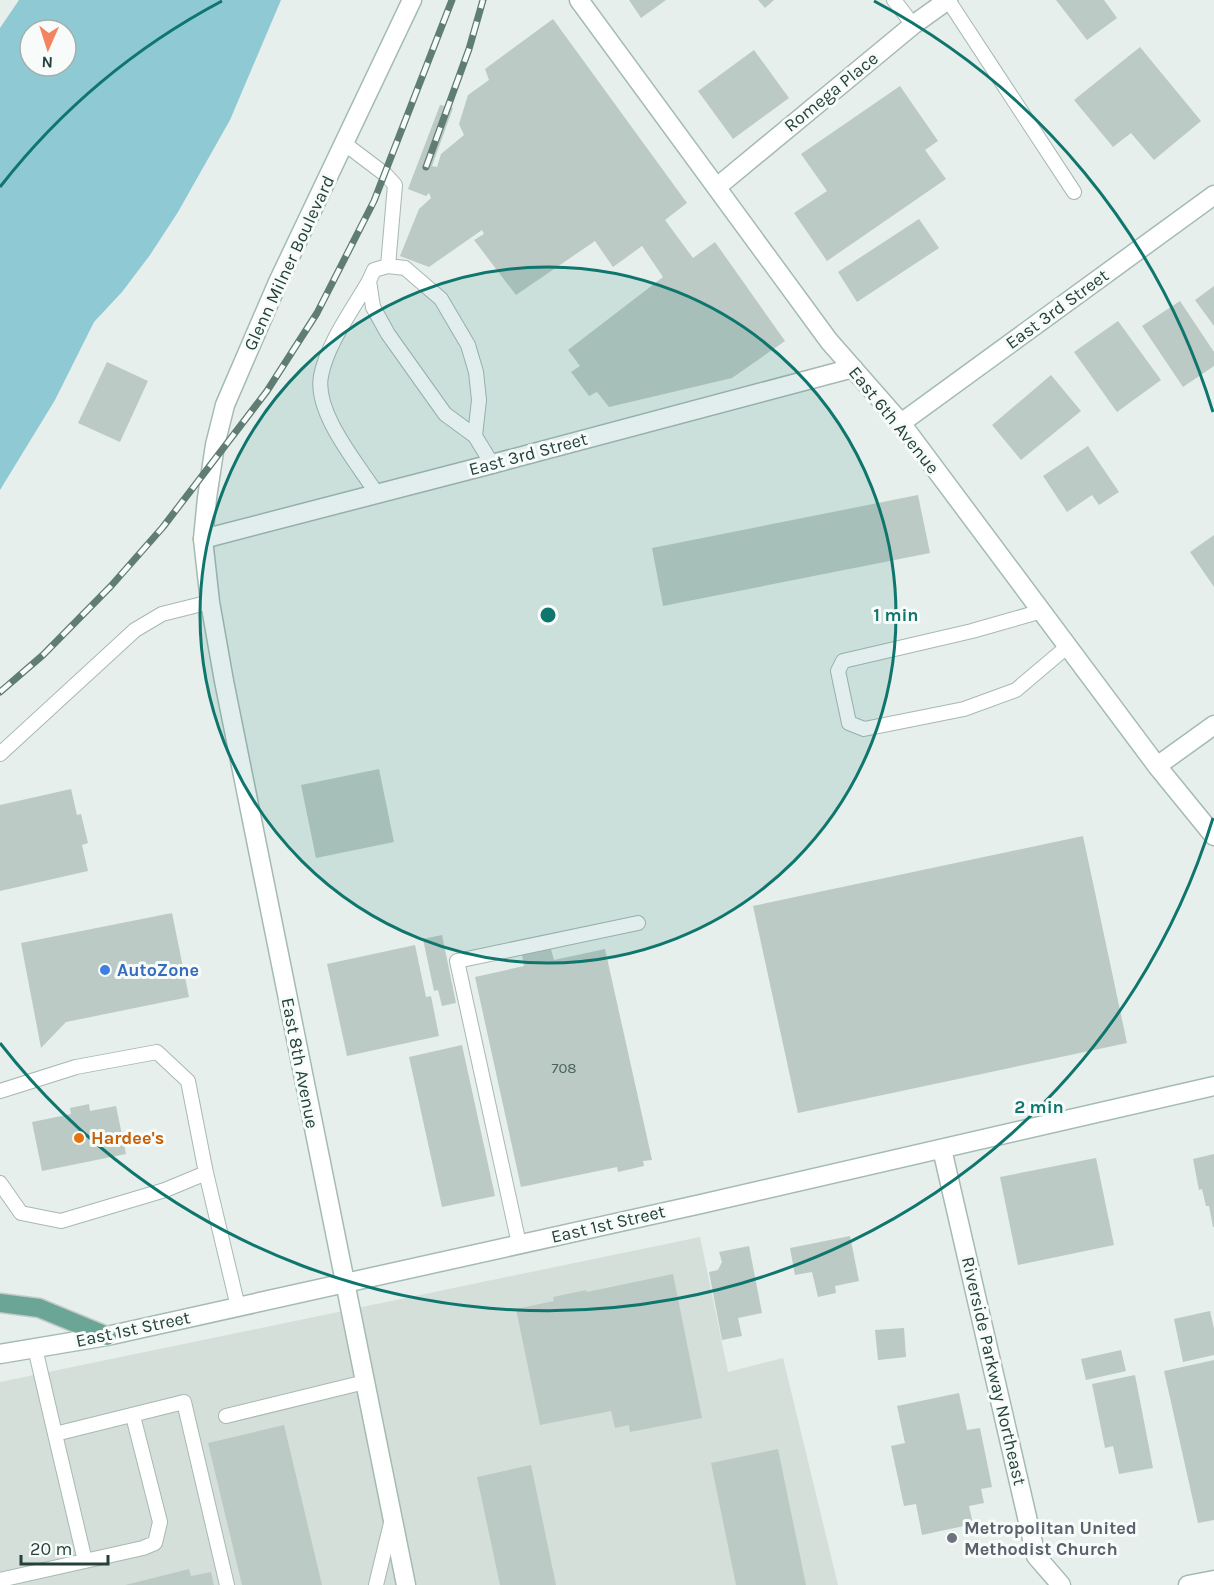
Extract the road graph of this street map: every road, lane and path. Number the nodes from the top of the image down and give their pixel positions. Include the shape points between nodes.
1 (412, 0) edge
2 (579, 0) edge
3 (894, 0) edge
4 (948, 0) edge
5 (913, 25) junction
6 (345, 144) junction
7 (717, 187) junction
8 (1074, 192) dead end
9 (1214, 195) edge
10 (388, 266) junction
11 (369, 281) junction
12 (853, 368) junction
13 (901, 423) junction
14 (475, 436) junction
15 (492, 464) junction
16 (378, 494) junction
17 (203, 538) junction
18 (210, 602) junction
19 (1042, 611) junction
20 (1068, 646) junction
21 (1214, 725) edge
22 (0, 754) edge
23 (1157, 766) junction
24 (1214, 836) edge
25 (638, 923) dead end
26 (1214, 1086) edge
27 (0, 1091) edge
28 (942, 1149) junction
29 (206, 1173) junction
30 (0, 1183) edge
31 (519, 1244) junction
32 (344, 1283) junction
33 (0, 1303) edge
34 (238, 1307) junction
35 (106, 1336) junction
36 (35, 1348) junction
37 (0, 1354) edge
38 (365, 1382) junction
39 (133, 1416) junction
40 (226, 1416) dead end
41 (55, 1434) junction
42 (392, 1517) junction
43 (85, 1561) junction
44 (0, 1580) edge
45 (1214, 1580) edge
46 (227, 1585) edge
47 (376, 1585) edge
48 (406, 1585) edge
49 (1061, 1585) edge
50 (1188, 1585) edge

1 - 6 street, Glenn Milner Boulevard
2 - 7 street, East 6th Avenue
3 - 5 lane
4 - 5 street, Romega Place
4 - 8 lane
5 - 7 street, Romega Place
6 - 10 lane via 395,185
6 - 17 street, Glenn Milner Boulevard via 278,282 225,405 215,445
7 - 12 street, East 6th Avenue
9 - 13 street, East 3rd Street
10 - 11 lane via 374,270
10 - 14 lane via 405,268 441,298 468,345 479,400
11 - 14 lane via 373,307 388,334 446,414
11 - 16 lane via 331,348 321,377 322,399 332,425
12 - 13 street, East 6th Avenue
12 - 15 street, East 3rd Street
13 - 19 street, East 6th Avenue
14 - 15 lane
15 - 16 street, East 3rd Street
16 - 17 street, East 3rd Street
17 - 18 street, East 8th Avenue
18 - 22 lane via 162,614 135,630
18 - 32 street, East 8th Avenue
19 - 20 street, East 6th Avenue
19 - 20 lane via 843,661 838,671 849,723 864,729 964,709 1016,690
20 - 23 street, East 6th Avenue
21 - 23 street
23 - 24 street, East 6th Avenue
25 - 31 lane via 457,961
26 - 28 street, East 1st Street
27 - 29 lane via 76,1066 157,1052 188,1081
28 - 31 street, East 1st Street
28 - 49 street, Riverside Parkway Northeast via 1036,1556
29 - 30 lane via 165,1190 61,1221 21,1213
29 - 34 lane
31 - 32 street, East 1st Street
32 - 34 street, East 1st Street
32 - 38 street, East 8th Avenue
33 - 35 main road via 39,1308
34 - 35 street, East 1st Street
35 - 36 street, East 1st Street
36 - 37 street, East 1st Street
36 - 41 lane
38 - 40 lane
38 - 42 street, East 8th Avenue
39 - 41 lane
39 - 43 lane via 160,1522 159,1532 155,1543 143,1548
39 - 46 lane via 184,1402
41 - 43 lane
42 - 47 lane
42 - 48 street, East 8th Avenue
43 - 44 lane
45 - 50 street

